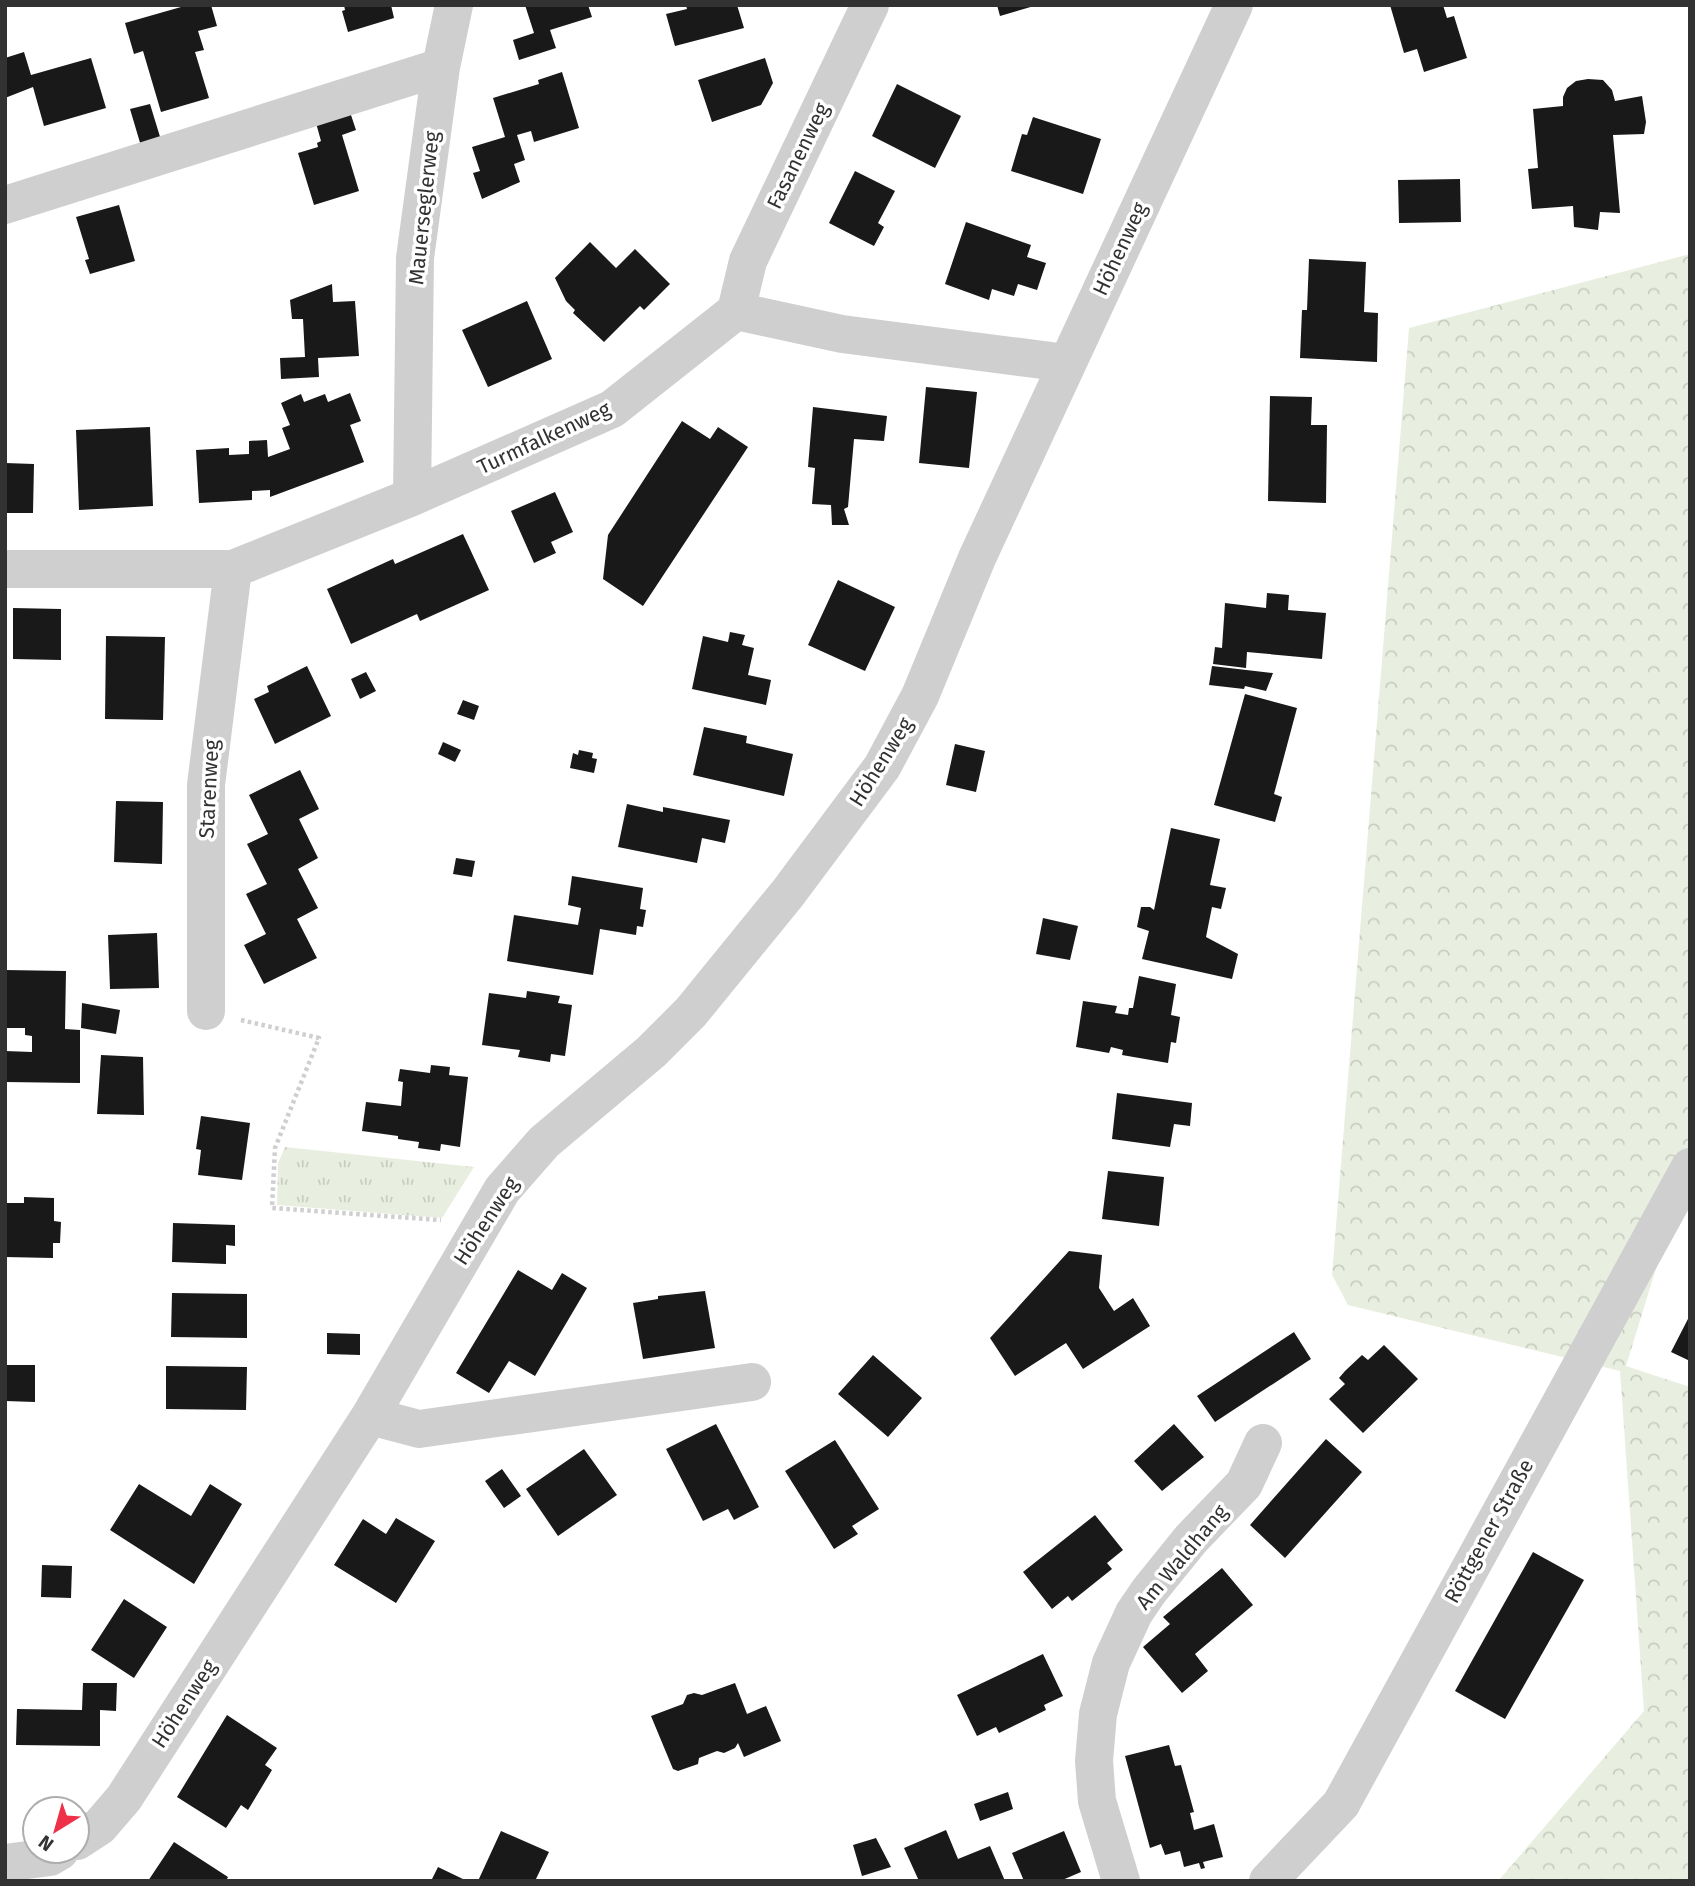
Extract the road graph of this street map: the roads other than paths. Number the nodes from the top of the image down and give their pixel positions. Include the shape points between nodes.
1 (454, 5) edge
2 (870, 5) edge
3 (1234, 5) edge
4 (441, 67) junction
5 (5, 205) edge
6 (736, 311) junction
7 (1066, 363) junction
8 (412, 497) junction
9 (5, 569) edge
10 (233, 569) junction
11 (206, 1011) road end
12 (1690, 1167) edge
13 (752, 1382) dead end
14 (370, 1416) junction
15 (1263, 1443) dead end
16 (91, 1831) edge
17 (1121, 1881) edge
18 (1268, 1881) edge

1 - 4 street, Mauerseglerweg
2 - 6 street, Fasanenweg via 748,261
3 - 7 street, Höhenweg
4 - 5 street
4 - 8 street, Mauerseglerweg via 415,258
6 - 7 street via 842,334
6 - 8 street, Turmfalkenweg via 612,409
7 - 14 street, Höhenweg via 920,696 882,767 691,1012 544,1142 502,1190
8 - 10 street, Turmfalkenweg
9 - 10 street, Turmfalkenweg
10 - 11 street, Starenweg via 206,785
12 - 18 street, Röttgener Straße via 1341,1804
13 - 14 street via 419,1429
14 - 16 street, Höhenweg via 124,1798
15 - 17 street, Am Waldhang via 1244,1484 1191,1539 1142,1602 1111,1663 1094,1760 1097,1801

